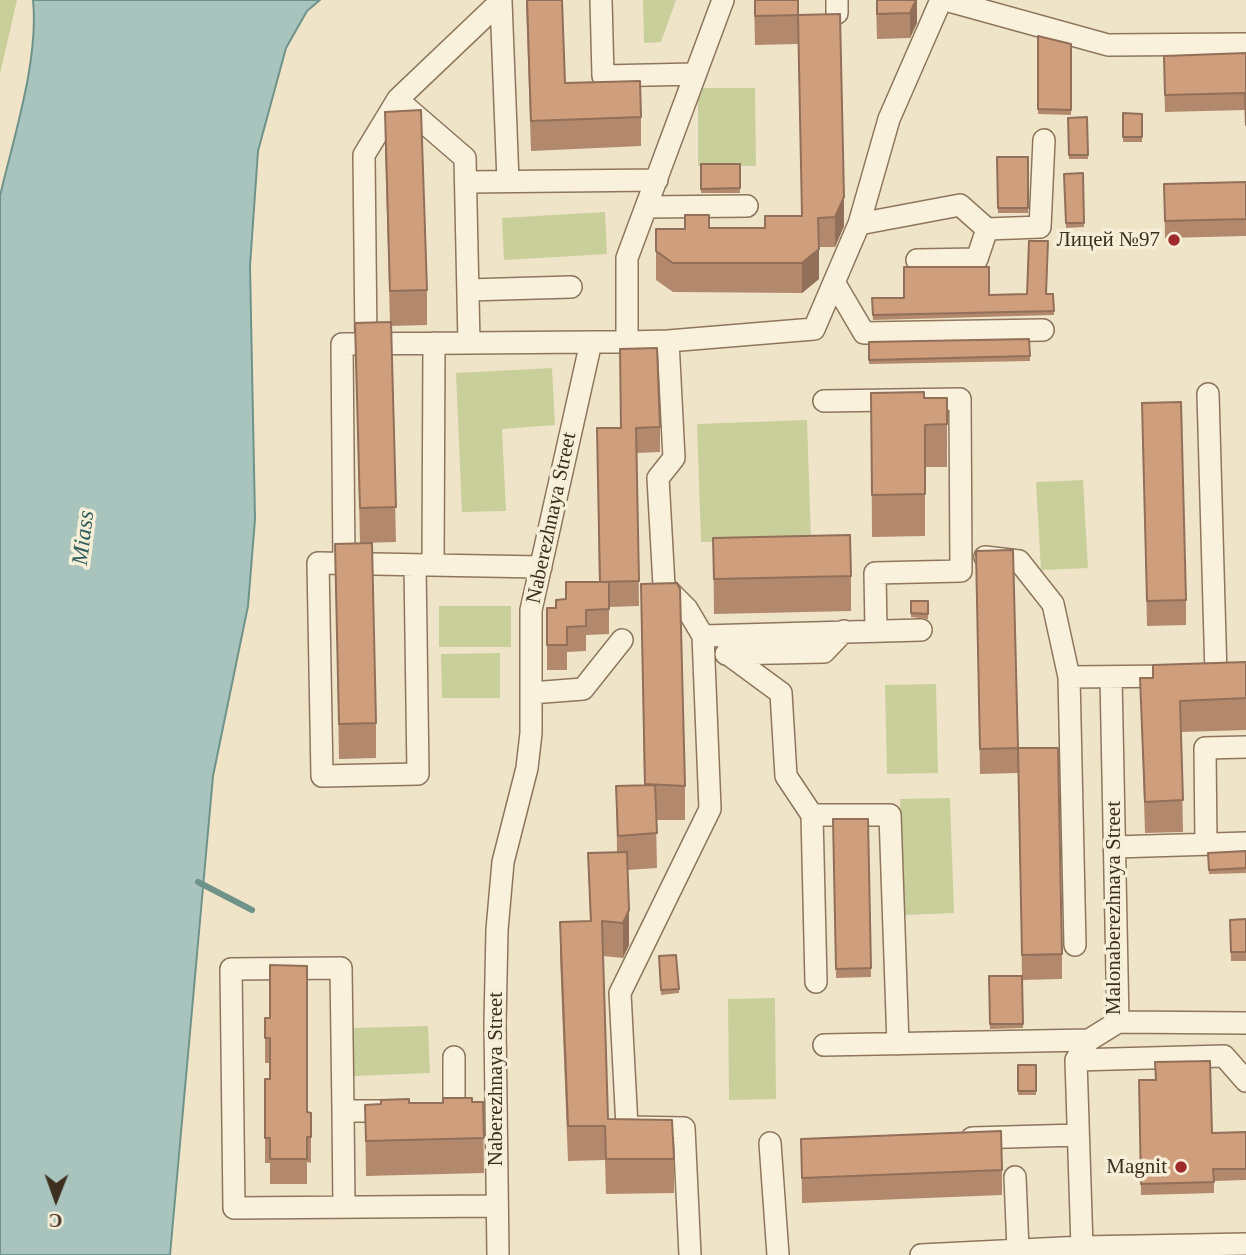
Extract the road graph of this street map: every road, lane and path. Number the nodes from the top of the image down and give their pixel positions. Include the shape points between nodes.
1 (601, 0) edge
2 (723, 0) edge
3 (943, 0) edge
4 (1246, 44) edge
5 (695, 74) junction
6 (398, 99) junction
7 (1044, 140) dead end
8 (657, 180) junction
9 (508, 181) junction
10 (467, 182) junction
11 (747, 206) dead end
12 (646, 208) junction
13 (859, 224) junction
14 (987, 229) junction
15 (917, 260) dead end
16 (834, 282) junction
17 (571, 287) dead end
18 (468, 290) junction
19 (1043, 330) dead end
20 (668, 341) junction
21 (591, 342) junction
22 (627, 342) junction
23 (469, 343) junction
24 (366, 344) junction
25 (434, 344) junction
26 (1208, 394) dead end
27 (824, 401) dead end
28 (961, 553) junction
29 (344, 564) junction
30 (424, 565) junction
31 (541, 567) junction
32 (876, 630) junction
33 (921, 630) dead end
34 (844, 631) junction
35 (622, 640) dead end
36 (703, 645) junction
37 (728, 654) junction
38 (1069, 677) junction
39 (1111, 677) junction
40 (531, 693) junction
41 (1246, 747) edge
42 (812, 815) junction
43 (1246, 843) edge
44 (1206, 844) junction
45 (1115, 847) junction
46 (1075, 945) dead end
47 (816, 982) dead end
48 (1118, 1021) junction
49 (1246, 1023) edge
50 (1089, 1040) junction
51 (898, 1044) junction
52 (824, 1045) dead end
53 (454, 1058) dead end
54 (1076, 1060) junction
55 (1246, 1081) edge
56 (468, 1110) junction
57 (343, 1111) junction
58 (412, 1111) edge
59 (1078, 1135) junction
60 (953, 1139) edge
61 (771, 1143) dead end
62 (1015, 1177) dead end
63 (496, 1206) junction
64 (344, 1207) junction
65 (1246, 1244) edge
66 (1082, 1247) junction
67 (1018, 1250) junction
68 (498, 1255) edge
69 (690, 1255) edge
70 (778, 1255) edge
71 (921, 1255) edge

1 - 5 street via 603,76
2 - 5 street
3 - 4 street via 1108,45
3 - 13 street via 889,119
5 - 8 street
6 - 9 street via 501,1
6 - 10 street via 465,158
6 - 24 street via 364,155
7 - 14 street via 1040,227
8 - 9 street
8 - 12 street
9 - 10 street
10 - 18 street
11 - 12 street
12 - 22 street via 627,258
13 - 14 street via 960,205
13 - 16 street
14 - 15 street via 976,260
16 - 19 street via 864,333
16 - 20 street via 814,329
17 - 18 street
18 - 23 street
20 - 22 street
20 - 36 street via 674,457 658,478 664,586 687,609
21 - 22 street
21 - 23 street
21 - 31 street, Naberezhnaya Street
23 - 25 street
24 - 25 street
24 - 29 street via 342,344
25 - 30 street
26 - 39 street via 1226,675
27 - 28 street via 960,399
28 - 32 street via 961,571 875,573
28 - 38 street via 1019,561 1053,604
29 - 30 street
29 - 30 street via 318,564 321,776 418,775
30 - 31 street
31 - 40 street, Naberezhnaya Street via 531,610
32 - 33 street
32 - 34 street
34 - 36 street
34 - 37 street via 824,652
35 - 40 street via 583,689
36 - 37 street
36 - 69 street via 710,809 620,993 627,1127 684,1128
37 - 42 street via 781,693 786,776
38 - 39 street
38 - 46 street
39 - 45 street, Malonaberezhnaya Street
40 - 56 street, Naberezhnaya Street via 527,768 503,862 495,1024
41 - 44 street via 1205,748
42 - 47 street
42 - 51 street via 890,814
43 - 44 street
44 - 45 street
45 - 48 street, Malonaberezhnaya Street
48 - 49 street
48 - 50 street, Malonaberezhnaya Street
50 - 51 street
50 - 54 street, Malonaberezhnaya Street
51 - 52 street
53 - 56 street
54 - 55 street via 1224,1056
54 - 59 street
56 - 63 street, Naberezhnaya Street
57 - 58 street
57 - 64 street
57 - 64 street via 341,968 231,969 234,1208
59 - 60 street
59 - 66 street
61 - 70 street
62 - 67 street
63 - 64 street
63 - 68 street, Naberezhnaya Street
65 - 66 street
66 - 67 street
67 - 71 street

